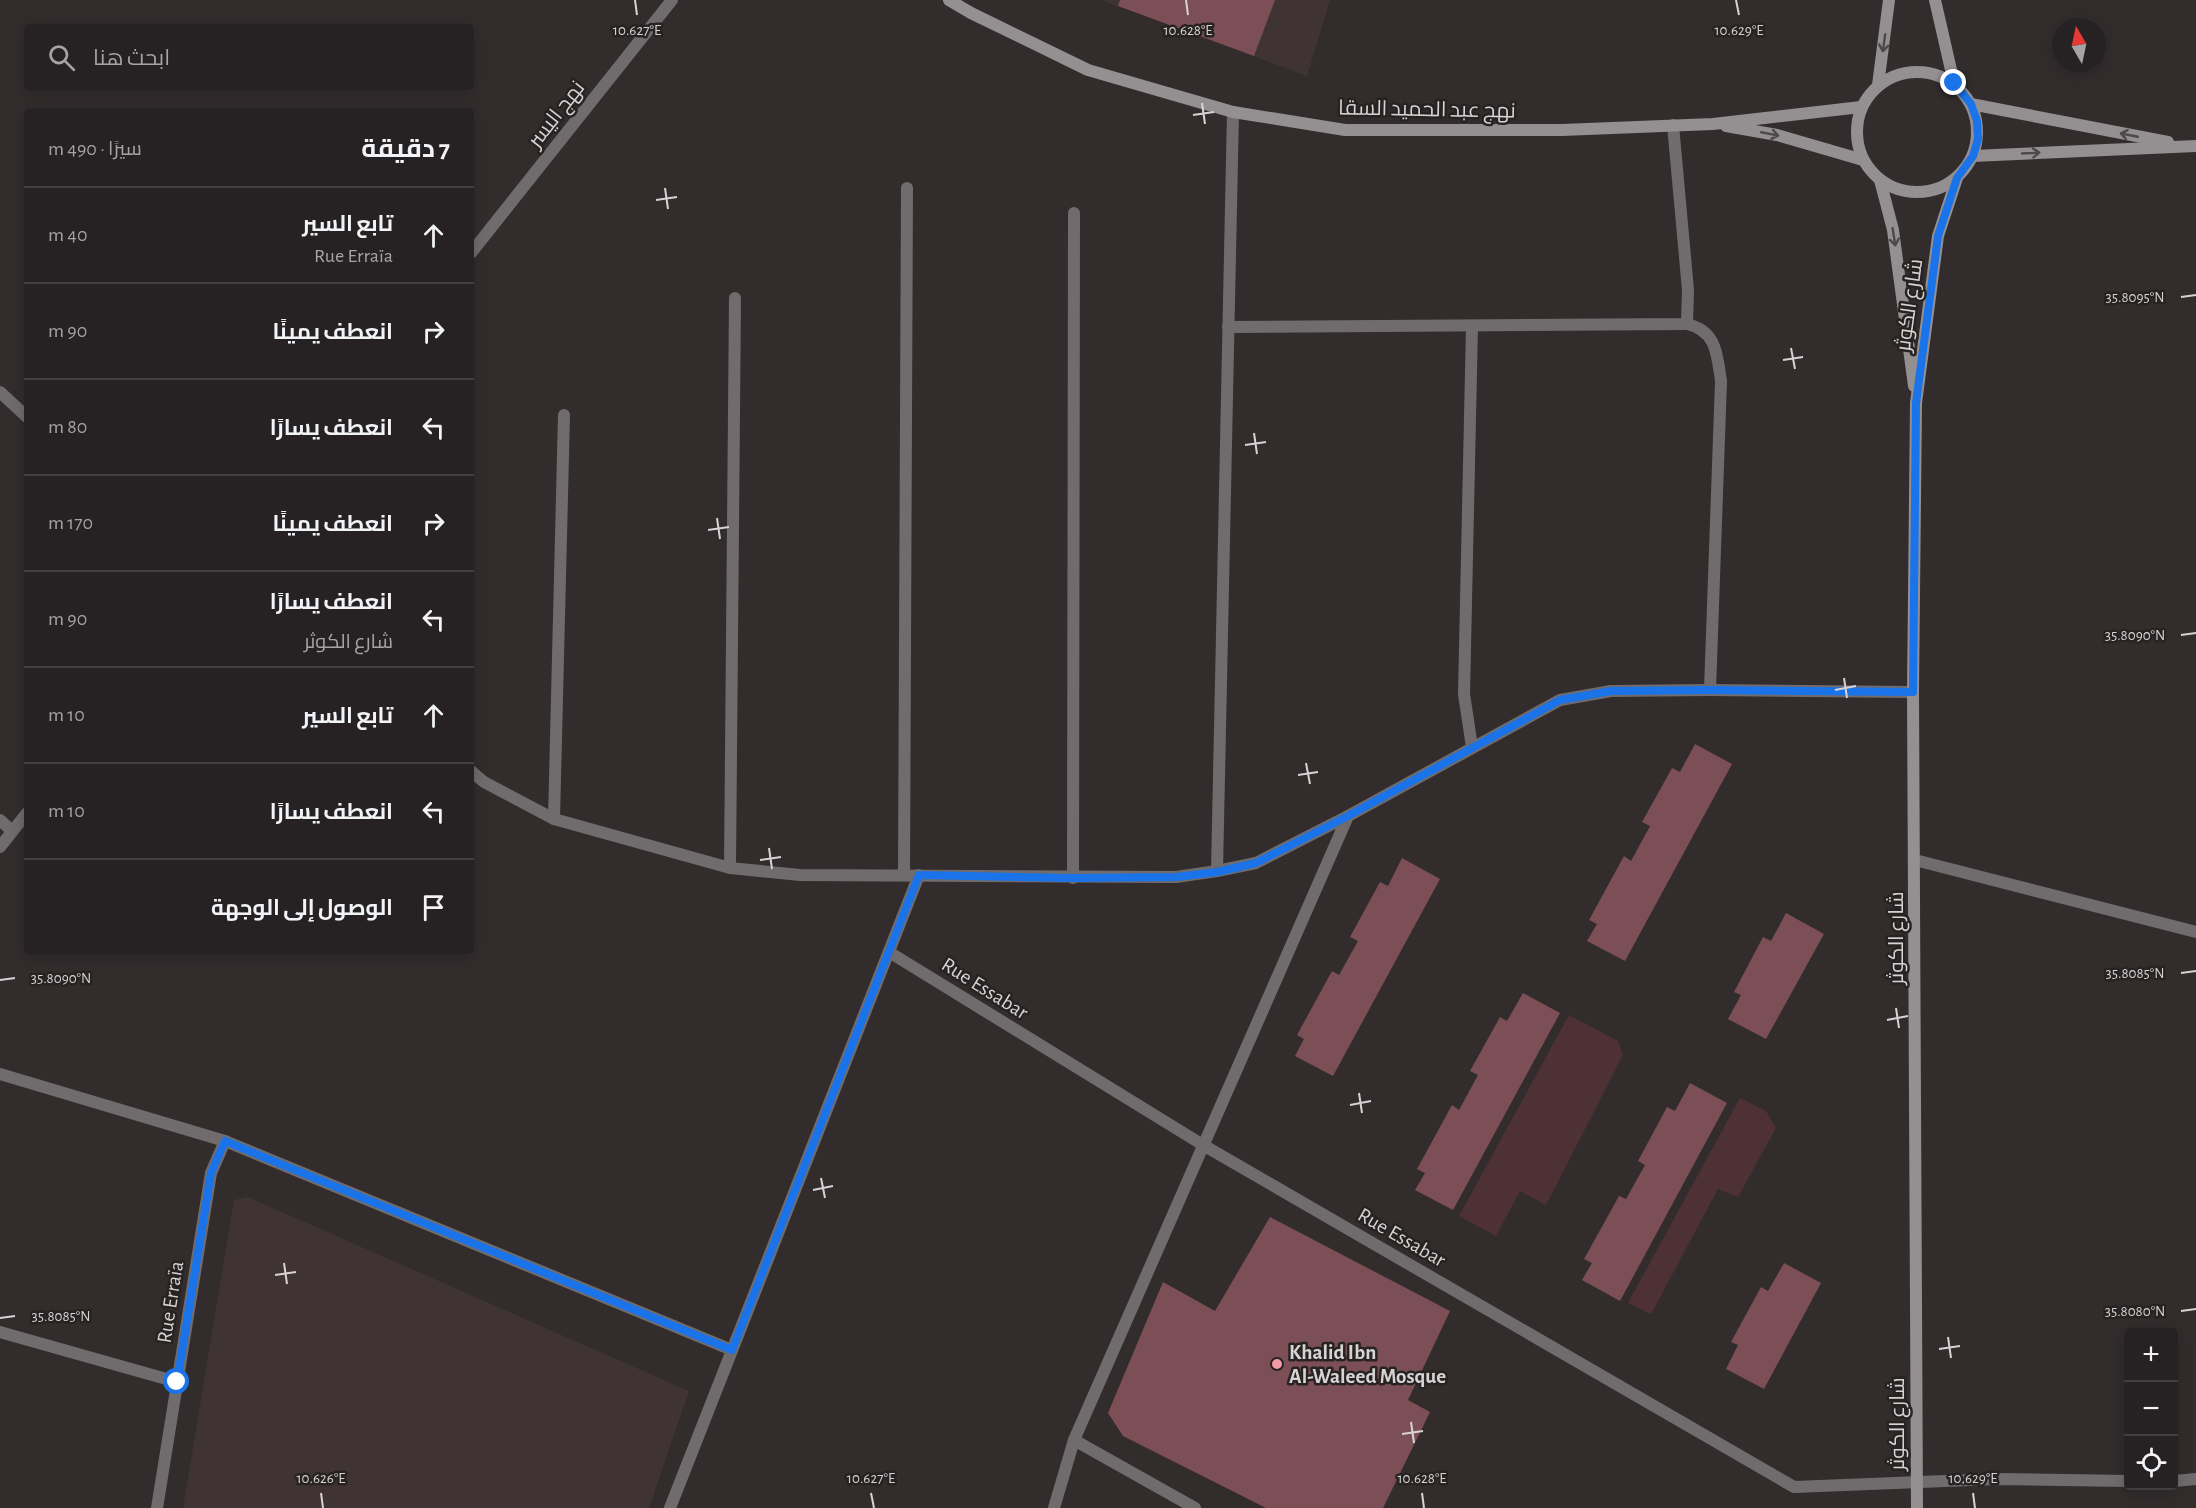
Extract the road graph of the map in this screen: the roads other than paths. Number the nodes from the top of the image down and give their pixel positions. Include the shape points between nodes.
1 (672, 0) edge
2 (949, 0) edge
3 (1889, 0) edge
4 (1935, 0) edge
5 (1954, 83) junction
6 (1878, 85) junction
7 (1971, 104) junction
8 (1861, 107) junction
9 (1233, 112) junction
10 (1673, 124) junction
11 (1713, 124) junction
12 (2191, 146) edge
13 (1973, 156) junction
14 (1863, 160) junction
15 (1957, 178) junction
16 (1881, 180) junction
17 (907, 188) dead end
18 (1074, 213) dead end
19 (474, 249) edge
20 (735, 298) dead end
21 (1687, 324) junction
22 (1472, 326) junction
23 (1228, 327) junction
24 (0, 392) edge
25 (1916, 403) junction
26 (24, 414) edge
27 (564, 415) dead end
28 (1710, 690) junction
29 (1913, 692) junction
30 (1472, 747) junction
31 (474, 774) edge
32 (1348, 816) junction
33 (24, 817) edge
34 (554, 819) junction
35 (0, 820) edge
36 (12, 831) junction
37 (0, 847) edge
38 (1915, 860) junction
39 (730, 868) junction
40 (1217, 872) junction
41 (904, 875) junction
42 (919, 875) junction
43 (1073, 878) junction
44 (2196, 932) edge
45 (889, 952) junction
46 (0, 1074) edge
47 (225, 1141) junction
48 (1203, 1145) junction
49 (0, 1332) edge
50 (732, 1350) junction
51 (177, 1382) junction
52 (1074, 1440) junction
53 (2196, 1479) edge
54 (2124, 1481) edge
55 (2178, 1481) edge
56 (1917, 1482) junction
57 (157, 1508) edge
58 (670, 1508) edge
59 (1054, 1508) edge
60 (1195, 1508) edge
61 (1917, 1508) edge

1 - 19 street, نهج اليسر
2 - 9 main road, نهج عبد الحميد السقا via 1088,70
3 -> 6 main road
4 - 5 main road
5 - 6 main road via 1936,73 1916,71 1895,75
5 - 7 main road
6 - 8 main road
12 -> 7 main road
7 - 13 main road via 1978,139
8 - 11 main road, نهج عبد الحميد السقا
8 - 14 main road via 1857,143
9 - 10 main road, نهج عبد الحميد السقا via 1345,130 1562,130
9 - 23 street
10 - 11 main road, نهج عبد الحميد السقا
10 - 21 street via 1688,290
11 -> 14 main road, نهج عبد الحميد السقا via 1777,135
13 -> 12 main road
13 - 15 main road
14 - 16 main road
15 - 16 main road via 1939,189 1919,192 1899,189
15 - 25 main road, شارع الكوثر via 1938,236
16 -> 25 main road, شارع الكوثر via 1893,230
17 - 41 street
18 - 43 street
20 - 39 street
21 - 22 street
21 - 28 street via 1699,327 1711,338 1721,381
22 - 23 street
22 - 30 street via 1464,694
23 - 40 street
24 - 26 street
25 - 29 main road, شارع الكوثر
27 - 34 street
28 - 29 street
28 - 30 street via 1611,691 1560,700
29 - 38 main road, شارع الكوثر
30 - 32 street
31 - 34 street
32 - 40 street via 1256,863
32 - 48 street
33 - 36 street
34 - 39 street
35 - 36 street
36 - 37 street
38 - 44 street
38 - 56 main road, شارع الكوثر
39 - 41 street via 800,875
40 - 43 street via 1176,877
41 - 42 street
42 - 43 street
42 - 45 street
45 - 48 street, Rue Essabar
45 - 50 street
46 - 47 street
47 - 50 street
47 - 51 street, Rue Erraïa via 211,1173
48 - 52 street
48 - 56 street, Rue Essabar via 1794,1487
49 - 51 street
50 - 58 street
51 - 57 street, Rue Erraïa
52 - 59 street
52 - 60 street
53 - 55 street
54 - 56 street, Rue Essabar
56 - 61 main road, شارع الكوثر

